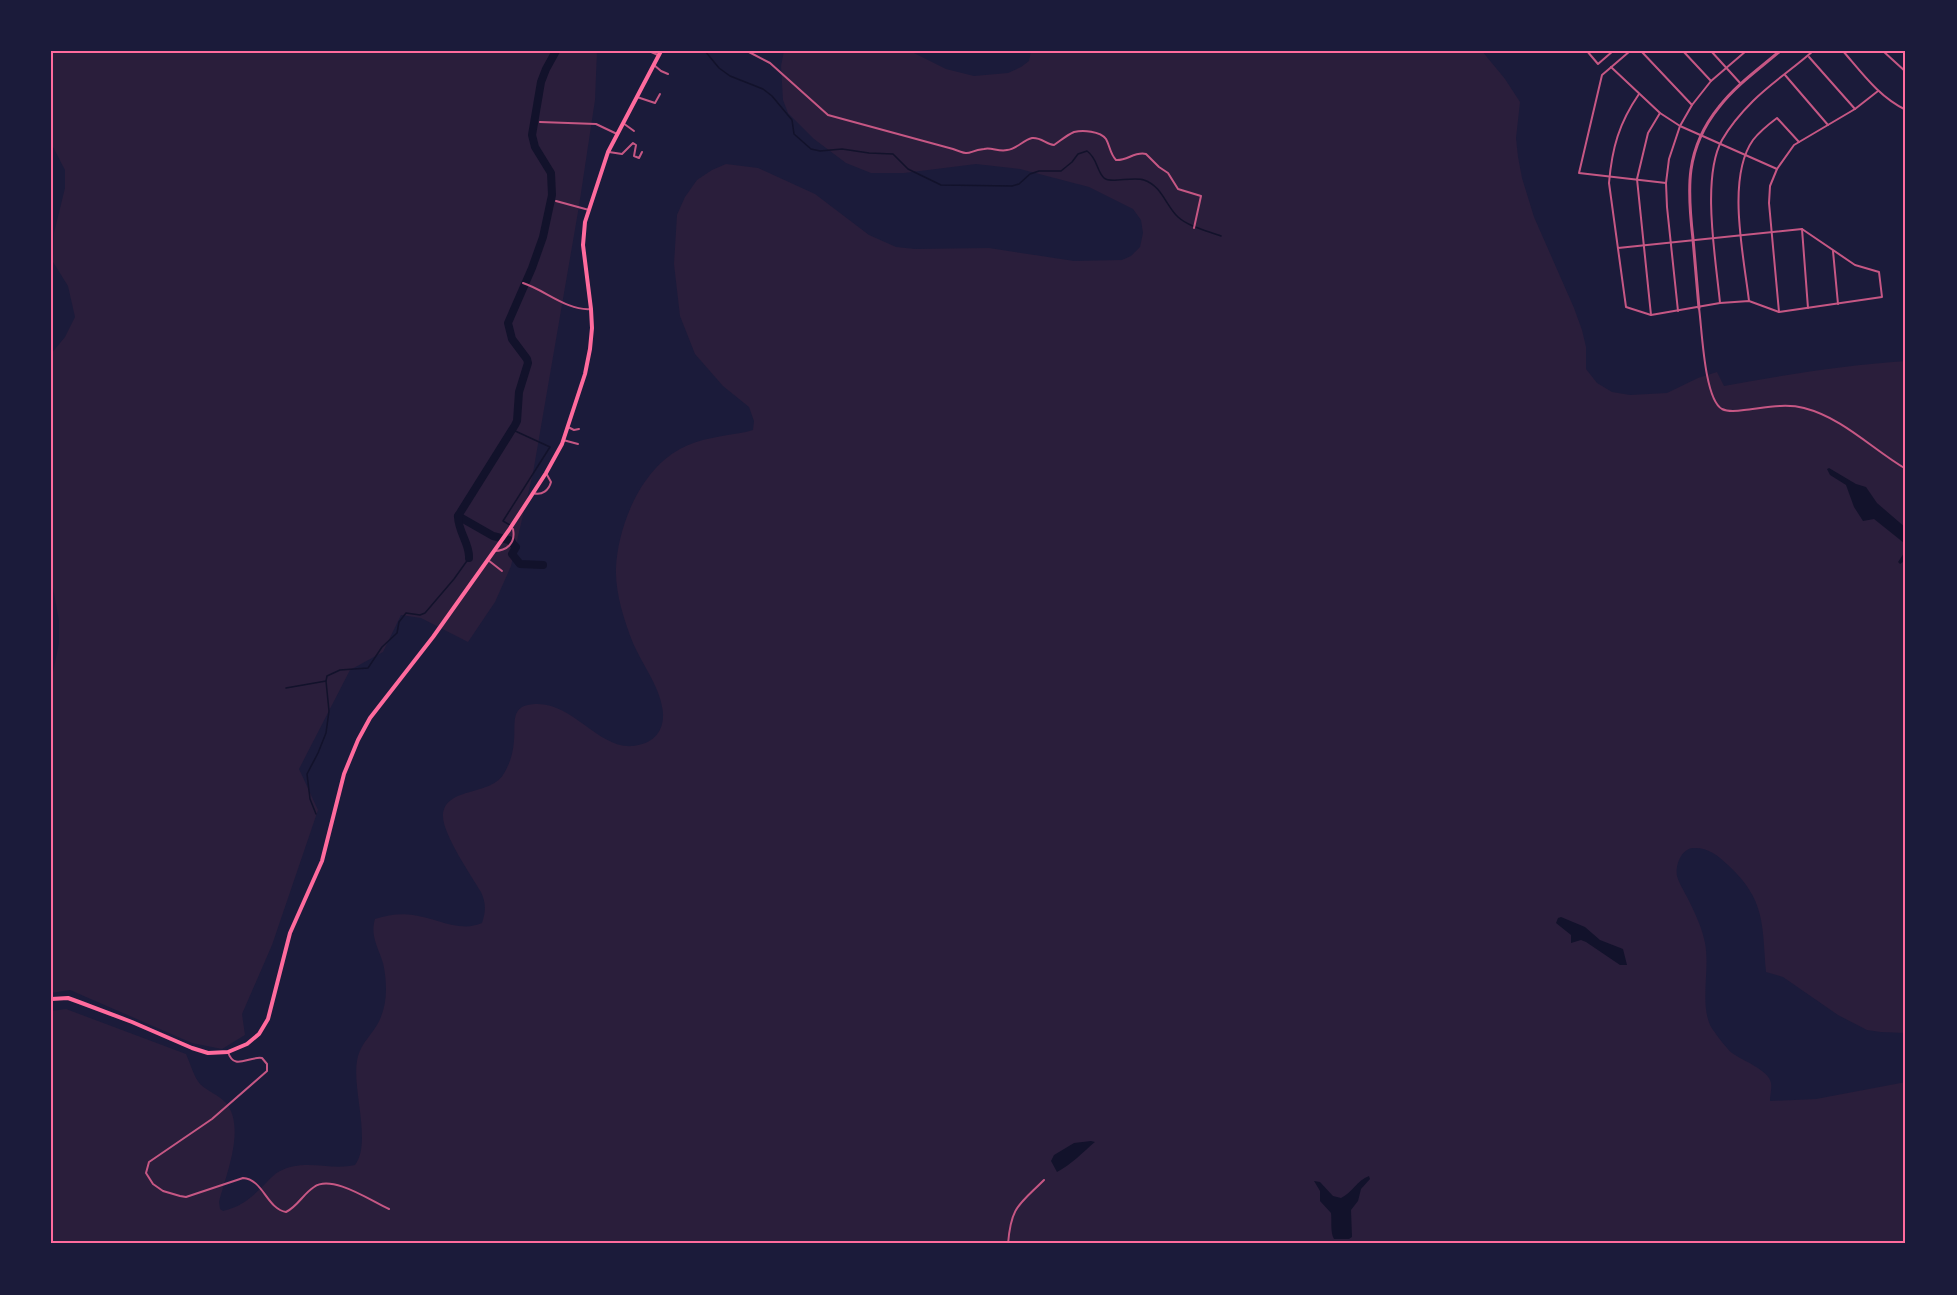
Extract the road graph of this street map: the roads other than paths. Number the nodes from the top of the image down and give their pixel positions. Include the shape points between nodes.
1 (649, 51) edge
2 (747, 51) edge
3 (1587, 51) edge
4 (1613, 51) edge
5 (1630, 51) edge
6 (1641, 51) edge
7 (1683, 51) edge
8 (1711, 51) edge
9 (1738, 51) edge
10 (1746, 51) edge
11 (1780, 51) edge
12 (1813, 51) edge
13 (1843, 51) edge
14 (1883, 51) edge
15 (659, 53) edge
16 (1741, 55) junction
17 (1808, 56) junction
18 (654, 64) junction
19 (1611, 67) junction
20 (1725, 68) junction
21 (1906, 72) edge
22 (668, 74) dead end
23 (1785, 75) junction
24 (1711, 81) junction
25 (1740, 84) junction
26 (1878, 91) junction
27 (660, 94) dead end
28 (1639, 94) junction
29 (636, 97) junction
30 (1692, 105) junction
31 (1906, 108) edge
32 (1855, 109) junction
33 (1660, 113) junction
34 (540, 122) dead end
35 (623, 123) junction
36 (1828, 125) junction
37 (1680, 126) junction
38 (634, 131) dead end
39 (617, 134) junction
40 (1702, 134) junction
41 (1799, 142) junction
42 (1720, 144) junction
43 (608, 152) junction
44 (642, 152) dead end
45 (1746, 155) junction
46 (1777, 169) junction
47 (1609, 176) junction
48 (1636, 179) junction
49 (1666, 183) junction
50 (556, 201) dead end
51 (589, 210) junction
52 (1194, 228) dead end
53 (1802, 229) junction
54 (1772, 232) junction
55 (1741, 236) junction
56 (1714, 238) junction
57 (1693, 239) junction
58 (1671, 242) junction
59 (1644, 245) junction
60 (1618, 248) junction
61 (1833, 251) junction
62 (523, 283) dead end
63 (1749, 301) junction
64 (1720, 303) junction
65 (1838, 304) junction
66 (1700, 308) junction
67 (1808, 308) junction
68 (591, 309) junction
69 (1678, 310) junction
70 (1779, 312) junction
71 (1651, 315) junction
72 (568, 427) junction
73 (579, 429) dead end
74 (563, 440) junction
75 (578, 444) dead end
76 (1906, 469) edge
77 (546, 473) junction
78 (533, 493) junction
79 (511, 527) junction
80 (494, 551) junction
81 (488, 560) junction
82 (502, 571) dead end
83 (51, 999) edge
84 (228, 1052) junction
85 (1044, 1180) dead end
86 (389, 1209) dead end
87 (1008, 1244) edge

1 - 15 street
2 - 52 street via 770,63 828,115 964,154 984,148 1006,151 1036,138 1054,145 1074,132 1101,135 1116,160 1146,153 1168,173 1178,189 1201,196
3 - 4 street via 1598,64
5 - 19 street
6 - 30 street
7 - 24 street
8 - 20 street
9 - 16 street
10 - 16 street
11 - 25 street
12 - 17 street
13 - 26 street
14 - 21 street
15 - 18 main road
16 - 20 street
17 - 23 street
17 - 32 street
18 - 22 street
18 - 29 main road
19 - 28 street
19 - 47 street via 1602,75 1579,172
20 - 24 street
20 - 25 street
23 - 36 street
23 - 42 street via 1738,117
24 - 30 street
25 - 40 street
26 - 31 street
26 - 32 street
27 - 29 street via 656,103
28 - 33 street
28 - 47 street via 1621,124
29 - 35 main road
30 - 37 street
32 - 36 street
33 - 37 street
33 - 48 street via 1648,133
34 - 39 street via 596,124
35 - 38 street
35 - 39 main road
36 - 41 street
37 - 40 street
37 - 49 street
39 - 43 main road
40 - 42 street
40 - 57 street via 1689,178
41 - 45 street via 1777,118 1752,141
41 - 46 street
42 - 45 street
42 - 56 street via 1710,195
43 - 44 street via 620,154 633,144 634,156 639,158
43 - 51 main road
45 - 46 street
45 - 55 street via 1738,187
46 - 54 street via 1770,186
47 - 48 street
47 - 60 street
48 - 49 street
48 - 59 street
49 - 58 street
50 - 51 street
51 - 68 main road via 583,245
53 - 54 street
53 - 61 street
53 - 67 street
54 - 55 street
54 - 70 street
55 - 56 street
55 - 63 street
56 - 57 street
56 - 64 street
57 - 58 street
57 - 66 street
58 - 59 street
58 - 69 street
59 - 60 street
59 - 71 street
60 - 71 street via 1626,307
61 - 65 street
61 - 65 street via 1855,265 1879,272 1882,297
62 - 68 street via 579,308
63 - 64 street
63 - 70 street
64 - 66 street
65 - 67 street
66 - 69 street
66 - 76 street via 1708,382 1721,409 1789,406 1819,412
67 - 70 street
68 - 72 main road via 590,349
69 - 71 street
72 - 73 street
72 - 74 main road
74 - 75 street
74 - 77 main road
77 - 78 main road
77 - 78 street via 550,479 547,491
78 - 79 main road
79 - 80 main road
79 - 80 street via 511,543 504,550
80 - 81 main road
81 - 82 street
81 - 84 main road via 370,718 358,740 344,774 321,861 290,933 268,1019 247,1044
83 - 84 main road via 68,998 208,1053
84 - 86 street via 239,1063 261,1058 267,1071 219,1114 149,1162 146,1173 150,1182 186,1197 248,1179 279,1210 286,1212 315,1185 327,1184 352,1190
85 - 87 street via 1014,1210

